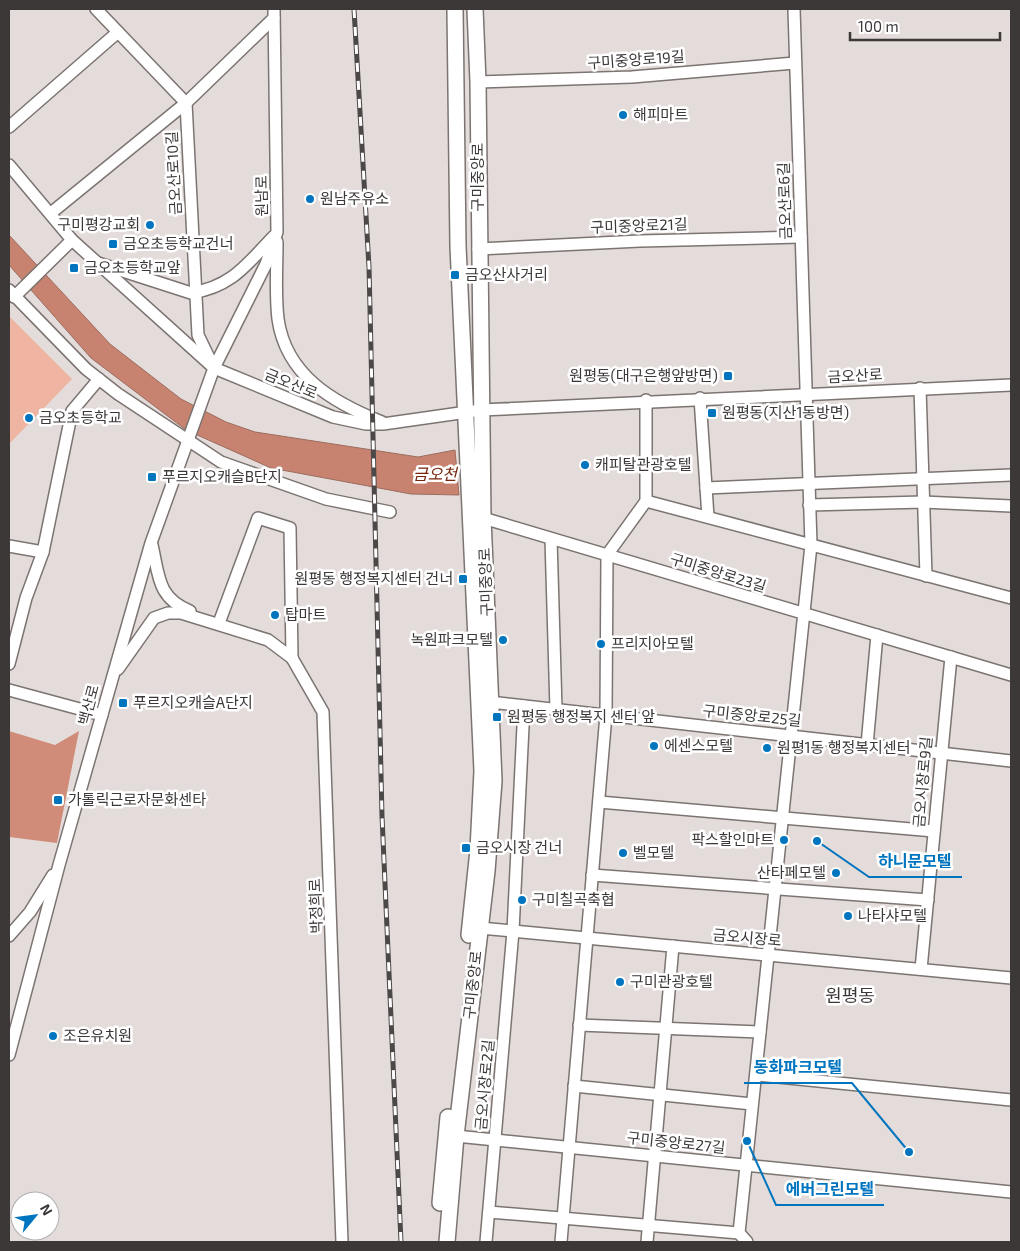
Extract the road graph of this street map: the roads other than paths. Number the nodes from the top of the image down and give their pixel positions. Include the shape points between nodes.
1 (96, 9) edge
2 (455, 9) edge
3 (475, 9) edge
4 (794, 9) edge
5 (274, 14) edge
6 (118, 32) junction
7 (795, 63) junction
8 (478, 82) junction
9 (186, 104) junction
10 (9, 127) edge
11 (9, 164) edge
12 (51, 213) junction
13 (277, 232) junction
14 (801, 237) junction
15 (72, 240) junction
16 (478, 248) junction
17 (94, 261) junction
18 (195, 292) junction
19 (12, 293) edge
20 (214, 368) junction
21 (99, 379) junction
22 (1011, 384) edge
23 (920, 388) junction
24 (805, 393) junction
25 (700, 398) junction
26 (646, 400) junction
27 (474, 410) junction
28 (386, 424) junction
29 (189, 442) junction
30 (1011, 475) edge
31 (922, 479) junction
32 (807, 482) junction
33 (706, 488) junction
34 (646, 501) junction
35 (923, 502) junction
36 (809, 505) junction
37 (1011, 506) edge
38 (390, 512) dead end
39 (483, 518) junction
40 (708, 518) junction
41 (551, 539) junction
42 (151, 543) junction
43 (811, 545) junction
44 (9, 546) edge
45 (43, 552) junction
46 (607, 555) junction
47 (926, 576) junction
48 (1011, 598) edge
49 (804, 614) junction
50 (219, 623) junction
51 (876, 635) junction
52 (951, 657) junction
53 (292, 658) junction
54 (9, 664) edge
55 (1011, 675) edge
56 (111, 679) junction
57 (9, 690) edge
58 (490, 702) junction
59 (524, 706) junction
60 (556, 709) junction
61 (102, 715) junction
62 (606, 715) junction
63 (792, 736) junction
64 (867, 745) junction
65 (941, 753) junction
66 (1011, 761) edge
67 (599, 802) junction
68 (783, 819) junction
69 (934, 831) junction
70 (59, 865) junction
71 (592, 875) junction
72 (775, 889) junction
73 (928, 900) junction
74 (480, 928) junction
75 (513, 931) junction
76 (9, 936) edge
77 (587, 938) junction
78 (673, 946) junction
79 (768, 955) junction
80 (921, 969) junction
81 (1011, 978) edge
82 (9, 1013) edge
83 (21, 1014) junction
84 (579, 1025) junction
85 (666, 1028) junction
86 (760, 1032) junction
87 (9, 1055) edge
88 (756, 1074) junction
89 (574, 1086) junction
90 (660, 1095) junction
91 (1011, 1100) edge
92 (752, 1104) junction
93 (456, 1136) junction
94 (495, 1140) junction
95 (569, 1147) junction
96 (655, 1156) junction
97 (746, 1165) junction
98 (1011, 1192) edge
99 (489, 1212) junction
100 (563, 1218) junction
101 (649, 1226) junction
102 (739, 1233) junction
103 (342, 1242) edge
104 (438, 1242) edge
105 (446, 1242) edge
106 (486, 1242) edge
107 (561, 1242) edge
108 (647, 1242) edge
109 (747, 1242) edge

1 - 6 street
2 - 27 main road, 구미중앙로 via 458,246
3 - 8 main road, 구미중앙로
4 - 7 street, 금오산로6길
5 - 9 street
5 - 13 street, 원남로
6 - 9 street
6 - 10 street
7 - 8 street, 구미중앙로19길 via 632,77
7 - 14 street, 금오산로6길
8 - 16 main road, 구미중앙로
9 - 12 street
9 - 18 street, 금오산로10길
11 - 12 street, 금오산로
12 - 15 street, 금오산로
13 - 18 street via 236,276 216,287
13 - 20 street, 원남로 via 266,264
13 - 28 street via 278,318 290,355 320,390 343,405
14 - 16 street, 구미중앙로21길
14 - 24 street, 금오산로6길
15 - 17 street, 금오산로
15 - 19 street
16 - 27 main road, 구미중앙로
17 - 18 street
17 - 20 street, 금오산로
18 - 20 street, 금오산로10길 via 198,335
19 - 21 street
20 - 28 street, 금오산로 via 333,418
20 - 29 street, 백산로
21 - 29 street
21 - 45 street via 72,411
22 - 23 street, 금오산로
23 - 24 street, 금오산로
23 - 31 street
24 - 25 street, 금오산로
24 - 32 street, 금오산로6길
25 - 26 street, 금오산로
25 - 33 street
26 - 27 street, 금오산로
26 - 34 street
27 - 28 street, 금오산로
27 - 39 main road, 구미중앙로
27 - 104 main road, 구미중앙로 via 481,811 442,1165
29 - 38 street via 221,462 326,499
29 - 42 street, 백산로
30 - 31 street
31 - 32 street
31 - 35 street
32 - 33 street
32 - 36 street, 금오산로6길
33 - 40 street
34 - 40 street
34 - 46 street
35 - 36 street
35 - 37 street
35 - 47 street
36 - 43 street, 금오산로6길
39 - 41 street, 구미중앙로23길
39 - 58 main road, 구미중앙로
40 - 43 street
41 - 46 street, 구미중앙로23길
41 - 60 street
42 - 50 street via 161,585 169,600
42 - 56 street, 백산로
43 - 47 street
43 - 49 street, 금오산로6길
44 - 45 street
45 - 54 street via 26,598
46 - 49 street, 구미중앙로23길
46 - 62 street
47 - 48 street
49 - 51 street, 구미중앙로23길
49 - 63 street, 금오산로6길
50 - 53 street, 박정희로 via 268,640
50 - 53 street via 258,518 290,528
50 - 56 street via 181,613 160,614 148,624
51 - 52 street, 구미중앙로23길
51 - 64 street
52 - 55 street, 구미중앙로23길
52 - 65 street, 금오시장로9길
53 - 103 street, 박정희로 via 323,712
56 - 61 street, 백산로
57 - 61 street
58 - 59 street, 구미중앙로25길
58 - 74 main road, 구미중앙로 via 494,781 488,871
59 - 60 street, 구미중앙로25길
59 - 75 street, 금오시장로2길
60 - 62 street, 구미중앙로25길
61 - 70 street, 백산로
62 - 63 street, 구미중앙로25길
62 - 67 street
63 - 64 street, 구미중앙로25길
63 - 68 street, 금오산로6길
64 - 65 street, 구미중앙로25길
65 - 66 street, 구미중앙로25길
65 - 69 street, 금오시장로9길
67 - 68 street
67 - 71 street
68 - 69 street
68 - 72 street, 금오산로6길
69 - 73 street, 금오시장로9길
70 - 76 street via 30,912
70 - 83 street, 백산로
71 - 72 street
71 - 77 street
72 - 73 street
72 - 79 street, 금오산로6길
73 - 80 street, 금오시장로9길
74 - 75 street, 금오시장로
74 - 93 main road, 구미중앙로
75 - 77 street, 금오시장로
75 - 94 street, 금오시장로2길
77 - 78 street, 금오시장로
77 - 84 street
78 - 79 street, 금오시장로
78 - 85 street
79 - 80 street, 금오시장로
79 - 86 street, 금오산로6길
80 - 81 street, 금오시장로
82 - 83 street
83 - 87 street, 백산로
84 - 85 street
84 - 89 street
85 - 86 street
85 - 90 street
86 - 88 street, 금오산로6길
88 - 91 street
88 - 92 street, 금오산로6길
89 - 90 street
89 - 95 street
90 - 92 street
90 - 96 street
92 - 97 street, 금오산로6길
93 - 94 street, 구미중앙로27길
93 - 105 main road, 구미중앙로
94 - 95 street, 구미중앙로27길
94 - 99 street, 금오시장로2길
95 - 96 street, 구미중앙로27길
95 - 100 street
96 - 97 street, 구미중앙로27길
96 - 101 street
97 - 98 street, 구미중앙로27길
97 - 102 street, 금오산로6길
99 - 100 street
99 - 106 street, 금오시장로2길
100 - 101 street
100 - 107 street
101 - 102 street
101 - 108 street
102 - 109 street

